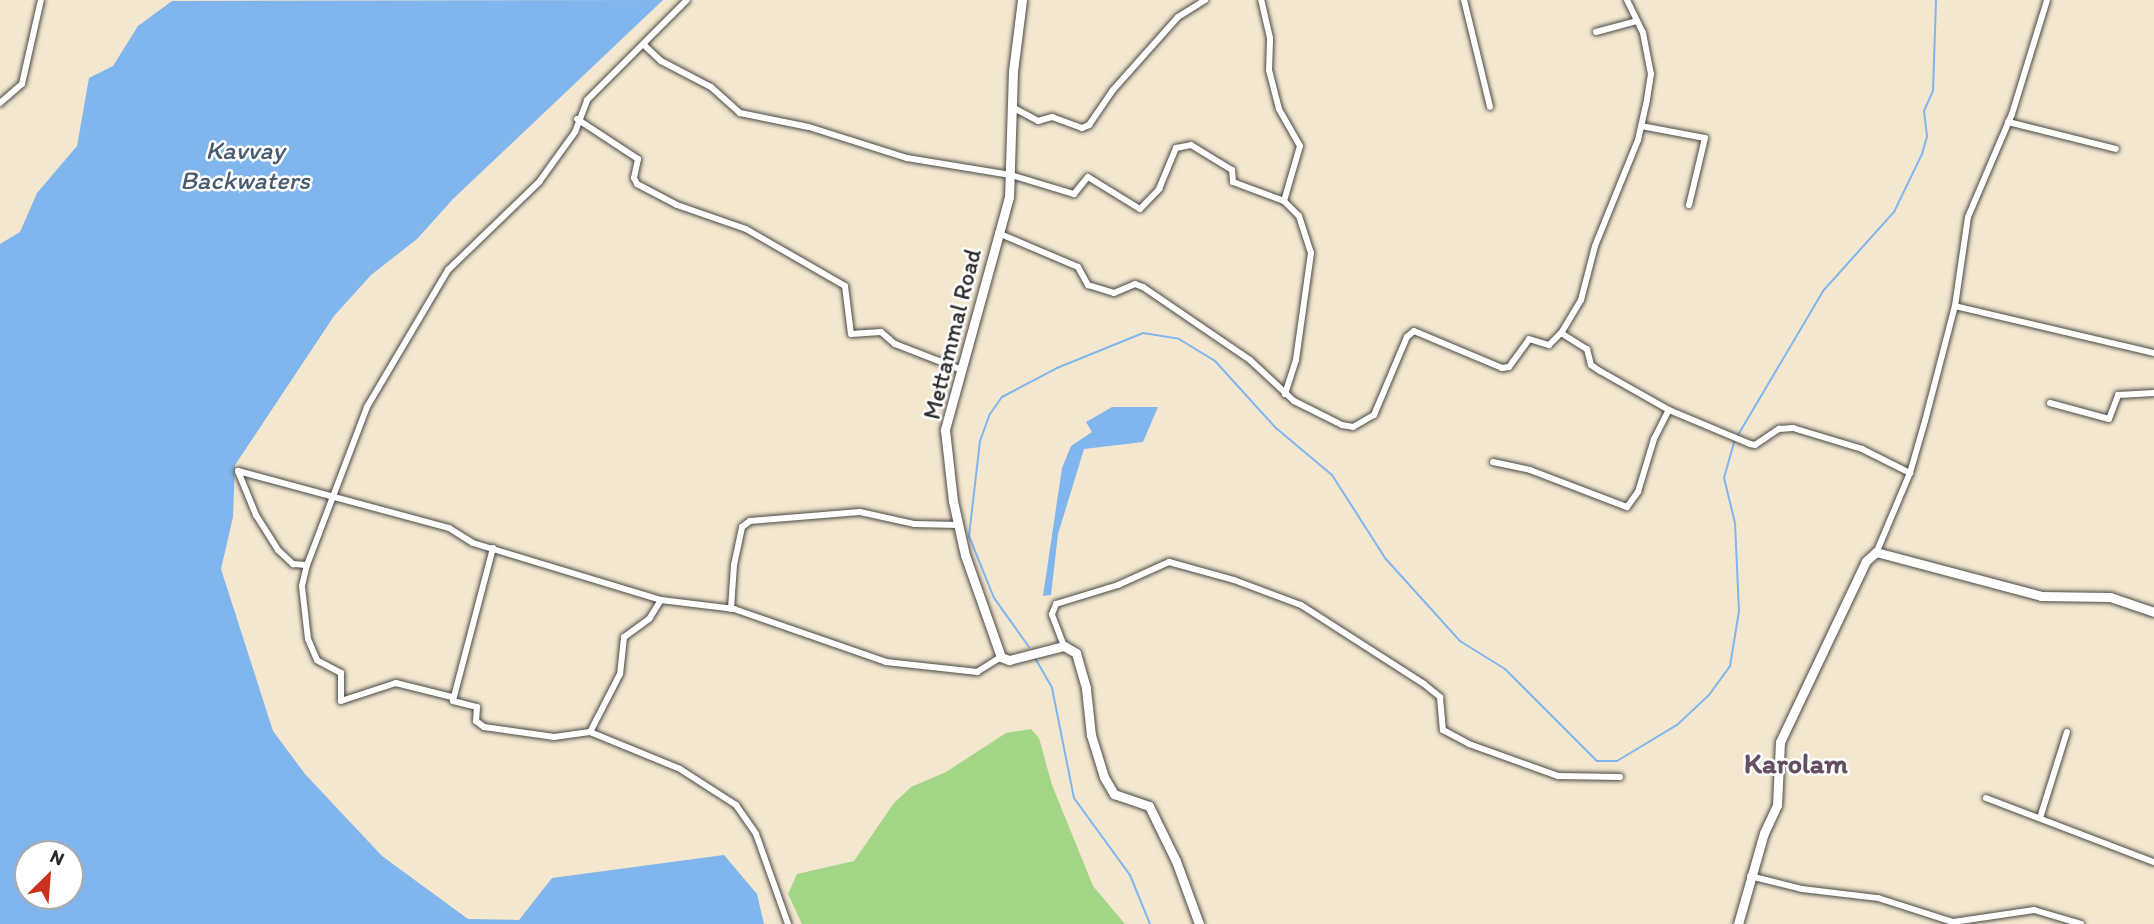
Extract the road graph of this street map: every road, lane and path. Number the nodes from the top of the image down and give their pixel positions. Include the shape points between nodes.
1 (41, 0) edge
2 (687, 0) edge
3 (1023, 0) edge
4 (1205, 0) edge
5 (1261, 0) edge
6 (1464, 0) edge
7 (1627, 0) edge
8 (2047, 0) edge
9 (1637, 21) junction
10 (1596, 32) dead end
11 (643, 45) junction
12 (0, 103) edge
13 (1012, 107) junction
14 (1490, 107) dead end
15 (577, 119) junction
16 (2008, 122) junction
17 (1641, 126) junction
18 (2116, 149) dead end
19 (1011, 175) junction
20 (1284, 201) junction
21 (1689, 205) dead end
22 (998, 233) junction
23 (1955, 306) junction
24 (1561, 333) junction
25 (2154, 353) edge
26 (962, 370) junction
27 (2154, 393) edge
28 (1284, 394) junction
29 (2050, 403) dead end
30 (1669, 410) junction
31 (1493, 462) dead end
32 (1910, 473) junction
33 (331, 496) junction
34 (958, 525) junction
35 (493, 548) junction
36 (1878, 551) junction
37 (307, 565) junction
38 (661, 600) junction
39 (731, 609) junction
40 (2154, 611) edge
41 (1064, 646) junction
42 (1001, 657) junction
43 (452, 697) junction
44 (590, 732) junction
45 (2067, 732) dead end
46 (1620, 777) dead end
47 (1986, 798) dead end
48 (2040, 818) junction
49 (2154, 862) edge
50 (1750, 876) junction
51 (788, 924) edge
52 (1199, 924) edge
53 (1738, 924) edge
54 (2081, 924) edge

1 - 12 street via 22,84
2 - 11 street
3 - 13 main road, Mettammal Road
4 - 13 street via 1178,17 1113,90 1089,125 1082,128 1052,117 1038,121
5 - 20 street via 1279,110 1300,146
6 - 14 street
7 - 9 street
8 - 16 street
9 - 10 street
9 - 17 street via 1651,74
11 - 15 street via 587,100
11 - 19 street via 661,61 711,87 740,113 809,127 907,158
13 - 19 main road, Mettammal Road
15 - 26 street via 638,159 637,184 677,205 746,229 845,286 851,334 881,332 894,344
15 - 33 street via 575,132 539,182 448,270 367,407
16 - 18 street
16 - 23 street via 1968,217
17 - 21 street via 1706,138
17 - 24 street via 1608,224 1595,246 1581,300
19 - 20 street via 1074,194 1088,177 1140,209 1159,189 1176,148 1191,145 1232,170 1233,182
19 - 22 main road, Mettammal Road
20 - 28 street via 1299,216 1311,253 1296,360
22 - 26 main road, Mettammal Road
22 - 28 street via 1078,267 1088,285 1114,293 1135,284 1143,287 1251,360
23 - 25 street
23 - 32 street
24 - 28 street via 1549,345 1529,339 1509,368 1502,368 1414,331 1407,337 1374,415 1353,427 1316,414
24 - 30 street via 1587,349 1591,365
26 - 34 main road, Mettammal Road via 945,430
27 - 29 street via 2118,395 2109,419
30 - 31 street via 1654,439 1639,492 1627,508 1530,470
30 - 32 street via 1755,445 1779,429 1819,433
32 - 36 street
33 - 35 street via 449,528
33 - 37 street
33 - 37 street via 237,471 278,551 293,564
34 - 39 street via 914,524 860,512 750,521 742,527
34 - 42 main road, Mettammal Road
35 - 38 street
35 - 43 street
36 - 40 main road via 1933,571 2041,596 2110,597
36 - 50 main road via 1866,561 1780,742 1777,805
37 - 43 street via 302,586 308,639 317,660 341,673 341,701 396,683
38 - 39 street
38 - 44 street via 649,619 624,638 620,674
39 - 42 street via 886,662 977,672
41 - 42 main road via 1029,656
41 - 46 street via 1052,614 1056,604 1118,585 1169,562 1234,580 1312,612 1440,697 1443,730 1469,744 1558,776
41 - 52 main road via 1079,659 1091,735 1104,777 1114,793 1149,806
43 - 44 street via 457,704 477,707 476,721 484,727 533,736
44 - 51 street via 680,769 736,805 756,834
45 - 48 street
47 - 48 street
48 - 49 street
50 - 53 main road
50 - 54 street via 1802,889 1878,898 1952,922 2034,910

